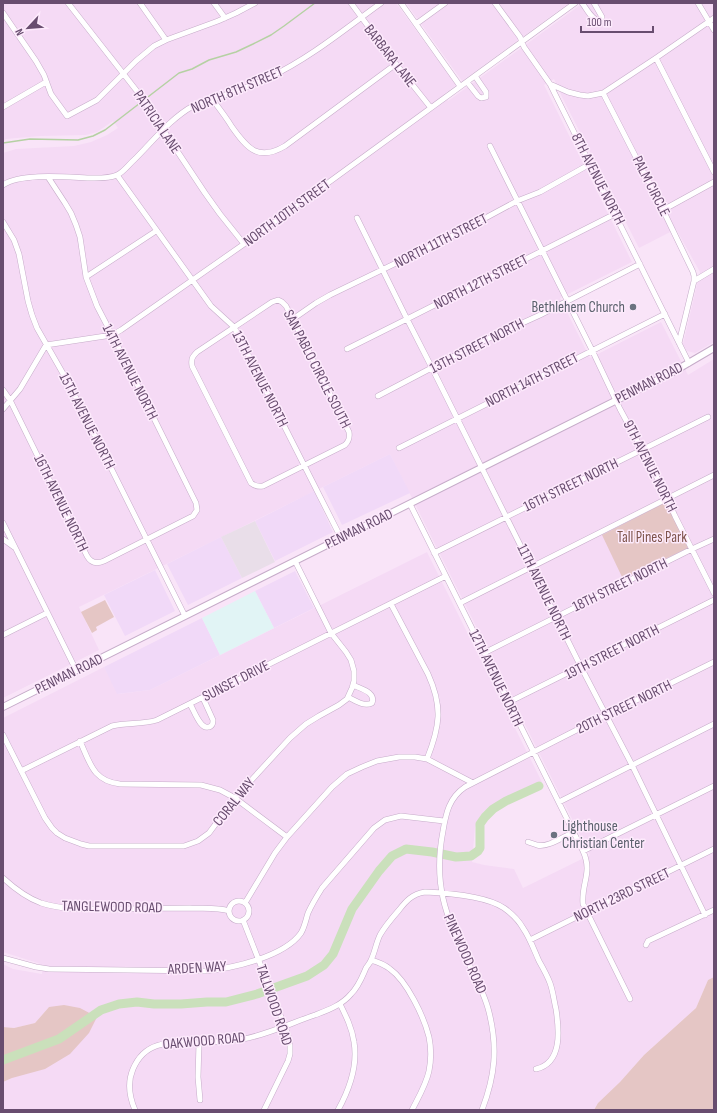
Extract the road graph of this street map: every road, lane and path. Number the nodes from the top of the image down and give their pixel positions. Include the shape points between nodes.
1 (68, 3) edge
2 (140, 3) edge
3 (214, 3) edge
4 (255, 3) edge
5 (351, 3) edge
6 (381, 3) edge
7 (401, 3) edge
8 (445, 3) edge
9 (495, 3) edge
10 (576, 3) edge
11 (582, 3) edge
12 (594, 3) edge
13 (698, 3) edge
14 (3, 13) edge
15 (225, 18) junction
16 (361, 18) junction
17 (712, 20) edge
18 (416, 24) junction
19 (714, 30) edge
20 (166, 40) junction
21 (522, 42) junction
22 (656, 58) junction
23 (396, 64) junction
24 (123, 74) junction
25 (475, 76) junction
26 (46, 82) junction
27 (467, 82) junction
28 (550, 84) junction
29 (460, 86) junction
30 (603, 93) junction
31 (212, 99) junction
32 (3, 106) edge
33 (431, 108) junction
34 (164, 131) junction
35 (490, 146) dead end
36 (590, 164) junction
37 (714, 172) edge
38 (117, 175) junction
39 (48, 177) junction
40 (714, 182) edge
41 (3, 186) edge
42 (517, 201) junction
43 (663, 210) junction
44 (615, 214) junction
45 (357, 218) dead end
46 (3, 222) edge
47 (156, 231) junction
48 (244, 244) junction
49 (543, 251) junction
50 (640, 264) junction
51 (714, 269) edge
52 (383, 270) junction
53 (86, 277) junction
54 (192, 280) junction
55 (694, 281) junction
56 (567, 301) junction
57 (665, 314) junction
58 (293, 319) junction
59 (407, 319) junction
60 (234, 327) junction
61 (112, 335) junction
62 (680, 343) junction
63 (46, 345) junction
64 (347, 349) dead end
65 (714, 349) edge
66 (592, 350) junction
67 (689, 363) junction
68 (432, 368) junction
69 (3, 390) edge
70 (378, 396) dead end
71 (10, 400) junction
72 (617, 400) junction
73 (3, 409) edge
74 (708, 417) dead end
75 (457, 418) junction
76 (399, 448) dead end
77 (642, 450) junction
78 (304, 465) junction
79 (482, 468) junction
80 (714, 475) edge
81 (667, 499) junction
82 (410, 504) junction
83 (507, 517) junction
84 (3, 523) edge
85 (341, 538) junction
86 (3, 539) edge
87 (147, 540) junction
88 (714, 540) edge
89 (15, 547) junction
90 (692, 549) junction
91 (434, 553) junction
92 (295, 561) junction
93 (531, 567) junction
94 (446, 576) junction
95 (714, 593) edge
96 (714, 600) edge
97 (460, 603) junction
98 (391, 604) junction
99 (47, 613) junction
100 (186, 616) junction
101 (556, 616) junction
102 (331, 633) junction
103 (3, 635) edge
104 (484, 653) junction
105 (714, 662) edge
106 (581, 667) junction
107 (76, 670) junction
108 (353, 685) junction
109 (348, 697) junction
110 (203, 698) junction
111 (509, 702) junction
112 (190, 704) junction
113 (3, 707) edge
114 (606, 715) junction
115 (714, 724) edge
116 (3, 735) edge
117 (80, 741) junction
118 (534, 752) junction
119 (427, 759) junction
120 (632, 765) junction
121 (21, 771) junction
122 (472, 783) junction
123 (714, 786) edge
124 (235, 798) junction
125 (559, 802) junction
126 (656, 815) junction
127 (444, 821) junction
128 (574, 832) junction
129 (287, 837) junction
130 (528, 842) dead end
131 (714, 849) edge
132 (584, 851) junction
133 (680, 866) junction
134 (3, 878) edge
135 (442, 894) junction
136 (245, 904) junction
137 (714, 910) edge
138 (229, 911) junction
139 (587, 912) junction
140 (705, 915) junction
141 (243, 920) junction
142 (530, 940) junction
143 (646, 944) dead end
144 (3, 958) edge
145 (259, 959) junction
146 (371, 960) junction
147 (630, 999) dead end
148 (340, 1004) junction
149 (284, 1026) junction
150 (199, 1043) junction
151 (536, 1069) dead end
152 (200, 1100) dead end
153 (136, 1110) edge
154 (264, 1110) edge
155 (338, 1110) edge
156 (412, 1110) edge
157 (482, 1110) edge

1 - 24 street, PATRICIA LANE
2 - 20 street
3 - 15 street
4 - 15 street
5 - 16 street, BARBARA LANE
6 - 16 street, NORTH 8TH STREET
7 - 18 street
8 - 18 street
9 - 21 street, 8TH AVENUE NORTH
10 - 21 street, NORTH 10TH STREET
11 - 12 street via 594,18 599,20 602,17
13 - 17 street
14 - 26 street via 36,61
15 - 20 street
16 - 23 street, BARBARA LANE
16 - 31 street, NORTH 8TH STREET via 292,66 235,92
17 - 19 street
17 - 22 street
18 - 29 street
20 - 24 street via 144,54
21 - 25 street, NORTH 10TH STREET
21 - 28 street, 8TH AVENUE NORTH
22 - 30 street
22 - 37 street
23 - 31 street via 275,151 261,153 244,144
23 - 33 street, BARBARA LANE
24 - 26 street via 97,100 67,116 51,94
24 - 34 street, PATRICIA LANE
25 - 27 street, NORTH 10TH STREET
25 - 27 street via 486,92 486,97 478,96
26 - 32 street
27 - 29 street, NORTH 10TH STREET
28 - 30 street via 580,95
28 - 36 street, 8TH AVENUE NORTH
29 - 33 street, NORTH 10TH STREET
30 - 43 street, PALM CIRCLE
31 - 34 street, NORTH 8TH STREET via 193,106 176,118
33 - 48 street, NORTH 10TH STREET
34 - 38 street, NORTH 8TH STREET
34 - 48 street, PATRICIA LANE via 216,209
35 - 42 street, 9TH AVENUE NORTH
36 - 42 street, NORTH 11TH STREET via 540,192
36 - 44 street, 8TH AVENUE NORTH
38 - 39 street via 103,178
38 - 47 street, 13TH AVENUE NORTH
39 - 41 street via 17,180
39 - 53 street, 14TH AVENUE NORTH via 76,225
40 - 43 street
42 - 49 street, 9TH AVENUE NORTH
42 - 52 street, NORTH 11TH STREET
43 - 55 street, PALM CIRCLE via 693,272
44 - 49 street, NORTH 12TH STREET
44 - 50 street, 8TH AVENUE NORTH
45 - 52 street, 11TH AVENUE NORTH
46 - 63 street, 15TH AVENUE NORTH via 19,254 32,315
47 - 53 street
47 - 54 street, 13TH AVENUE NORTH
48 - 54 street, NORTH 10TH STREET
49 - 56 street, 9TH AVENUE NORTH
49 - 59 street, NORTH 12TH STREET
50 - 56 street, 13TH STREET NORTH
50 - 57 street, 8TH AVENUE NORTH
51 - 55 street
52 - 58 street, NORTH 11TH STREET via 316,303
52 - 59 street, 11TH AVENUE NORTH
53 - 61 street, 14TH AVENUE NORTH
54 - 60 street, 13TH AVENUE NORTH via 211,306
54 - 61 street, NORTH 10TH STREET
55 - 62 street
56 - 66 street, 9TH AVENUE NORTH
56 - 68 street, 13TH STREET NORTH
57 - 62 street, 8TH AVENUE NORTH
57 - 66 street, NORTH 14TH STREET
58 - 60 street, SAN PABLO CIRCLE SOUTH via 286,306 278,300
58 - 78 street, SAN PABLO CIRCLE SOUTH via 350,437 345,445
59 - 64 street, NORTH 12TH STREET
59 - 68 street, 11TH AVENUE NORTH
60 - 78 street, 13TH AVENUE NORTH
60 - 78 street via 197,352 191,360 251,483 254,486 262,486
61 - 63 street, NORTH 10TH STREET
61 - 87 street, 14TH AVENUE NORTH via 196,502 197,510 194,516
62 - 67 street, 8TH AVENUE NORTH
63 - 71 street via 20,389
63 - 87 street, 15TH AVENUE NORTH via 69,384
65 - 67 street, PENMAN ROAD
66 - 72 street, 9TH AVENUE NORTH
66 - 75 street, NORTH 14TH STREET
67 - 72 street, PENMAN ROAD
68 - 70 street, 13TH STREET NORTH
68 - 75 street, 11TH AVENUE NORTH
69 - 71 street, 16TH AVENUE NORTH
71 - 73 street
71 - 87 street, 16TH AVENUE NORTH via 88,559 99,563
72 - 77 street, 9TH AVENUE NORTH
72 - 79 street, PENMAN ROAD
74 - 77 street, 16TH STREET NORTH
75 - 76 street, NORTH 14TH STREET
75 - 79 street, 11TH AVENUE NORTH
77 - 81 street, 9TH AVENUE NORTH
77 - 83 street, 16TH STREET NORTH
78 - 85 street, 13TH AVENUE NORTH
79 - 82 street, PENMAN ROAD
79 - 83 street, 11TH AVENUE NORTH
80 - 81 street
81 - 90 street, 9TH AVENUE NORTH
81 - 93 street
82 - 85 street, PENMAN ROAD
82 - 91 street, 12TH AVENUE NORTH
83 - 91 street, 16TH STREET NORTH
83 - 93 street, 11TH AVENUE NORTH
84 - 89 street
85 - 92 street, PENMAN ROAD
86 - 89 street
87 - 100 street, 15TH AVENUE NORTH
88 - 90 street, 18TH STREET NORTH
89 - 99 street
90 - 95 street, 9TH AVENUE NORTH
90 - 101 street, 18TH STREET NORTH
91 - 94 street, 12TH AVENUE NORTH
92 - 100 street, PENMAN ROAD
92 - 102 street
93 - 97 street
93 - 101 street, 11TH AVENUE NORTH
94 - 97 street, 12TH AVENUE NORTH
94 - 98 street, SUNSET DRIVE
96 - 106 street, 19TH STREET NORTH
97 - 104 street, 12TH AVENUE NORTH
98 - 102 street, SUNSET DRIVE
98 - 119 street via 434,686 437,697 438,722
99 - 103 street
99 - 107 street
100 - 107 street, PENMAN ROAD
101 - 104 street, 18TH STREET NORTH
101 - 106 street, 11TH AVENUE NORTH
102 - 108 street via 351,660 354,671
102 - 110 street, SUNSET DRIVE
104 - 111 street, 12TH AVENUE NORTH
105 - 114 street, 20TH STREET NORTH
106 - 111 street, 19TH STREET NORTH
106 - 114 street, 11TH AVENUE NORTH
107 - 113 street, PENMAN ROAD
108 - 109 street
108 - 109 street via 371,693 372,703 365,705
109 - 124 street, CORAL WAY via 306,724 290,738
110 - 112 street, SUNSET DRIVE
110 - 112 street via 214,724 208,728 201,724
111 - 118 street, 12TH AVENUE NORTH
112 - 117 street, SUNSET DRIVE via 157,720 148,723 118,724
114 - 118 street, 20TH STREET NORTH
114 - 120 street, 11TH AVENUE NORTH
115 - 120 street
116 - 121 street, CORAL WAY
117 - 121 street, SUNSET DRIVE
117 - 124 street via 96,773 108,782 201,785 220,790
118 - 122 street, 20TH STREET NORTH
118 - 125 street, 12TH AVENUE NORTH
119 - 122 street
119 - 129 street via 389,758 347,774
120 - 125 street
120 - 126 street, 11TH AVENUE NORTH
121 - 124 street, CORAL WAY via 52,828 72,842 89,846 191,844 209,833
122 - 127 street, PINEWOOD ROAD via 452,798
123 - 126 street
124 - 129 street
125 - 128 street, 12TH AVENUE NORTH
126 - 132 street
126 - 133 street, 11TH AVENUE NORTH
127 - 135 street, PINEWOOD ROAD via 439,855
127 - 145 street, ARDEN WAY via 401,816 385,820 374,828 322,888 308,912 304,927 296,938 282,949
128 - 130 street via 544,846
128 - 132 street, 12TH AVENUE NORTH
129 - 136 street
131 - 133 street, NORTH 23RD STREET
132 - 139 street, 12TH AVENUE NORTH via 588,864 582,896
133 - 139 street, NORTH 23RD STREET
133 - 140 street, 11TH AVENUE NORTH
134 - 138 street, TANGLEWOOD ROAD via 33,899 56,907
135 - 142 street via 482,899 504,908 523,927
135 - 146 street, OAKWOOD ROAD via 425,892 411,896 384,930
135 - 157 street, PINEWOOD ROAD via 447,916 485,1000 494,1034 492,1080
136 - 138 street via 240,901 234,903
136 - 141 street via 249,912
137 - 140 street
138 - 141 street via 237,921
139 - 142 street, NORTH 23RD STREET
139 - 147 street, 12TH AVENUE NORTH
140 - 143 street
141 - 145 street, TALLWOOD ROAD
142 - 151 street via 550,984 559,1037 552,1058 546,1066
144 - 145 street, ARDEN WAY via 36,967 64,970 205,971 220,970
145 - 149 street, TALLWOOD ROAD
146 - 148 street, OAKWOOD ROAD via 356,988
146 - 156 street via 390,969 402,980 425,1024 429,1038 429,1070
148 - 149 street, OAKWOOD ROAD
148 - 155 street via 351,1029 355,1062 346,1094
149 - 150 street, OAKWOOD ROAD via 244,1039
149 - 154 street, TALLWOOD ROAD via 290,1054
150 - 152 street
150 - 153 street, OAKWOOD ROAD via 162,1044 143,1054 134,1066 129,1082 130,1096

